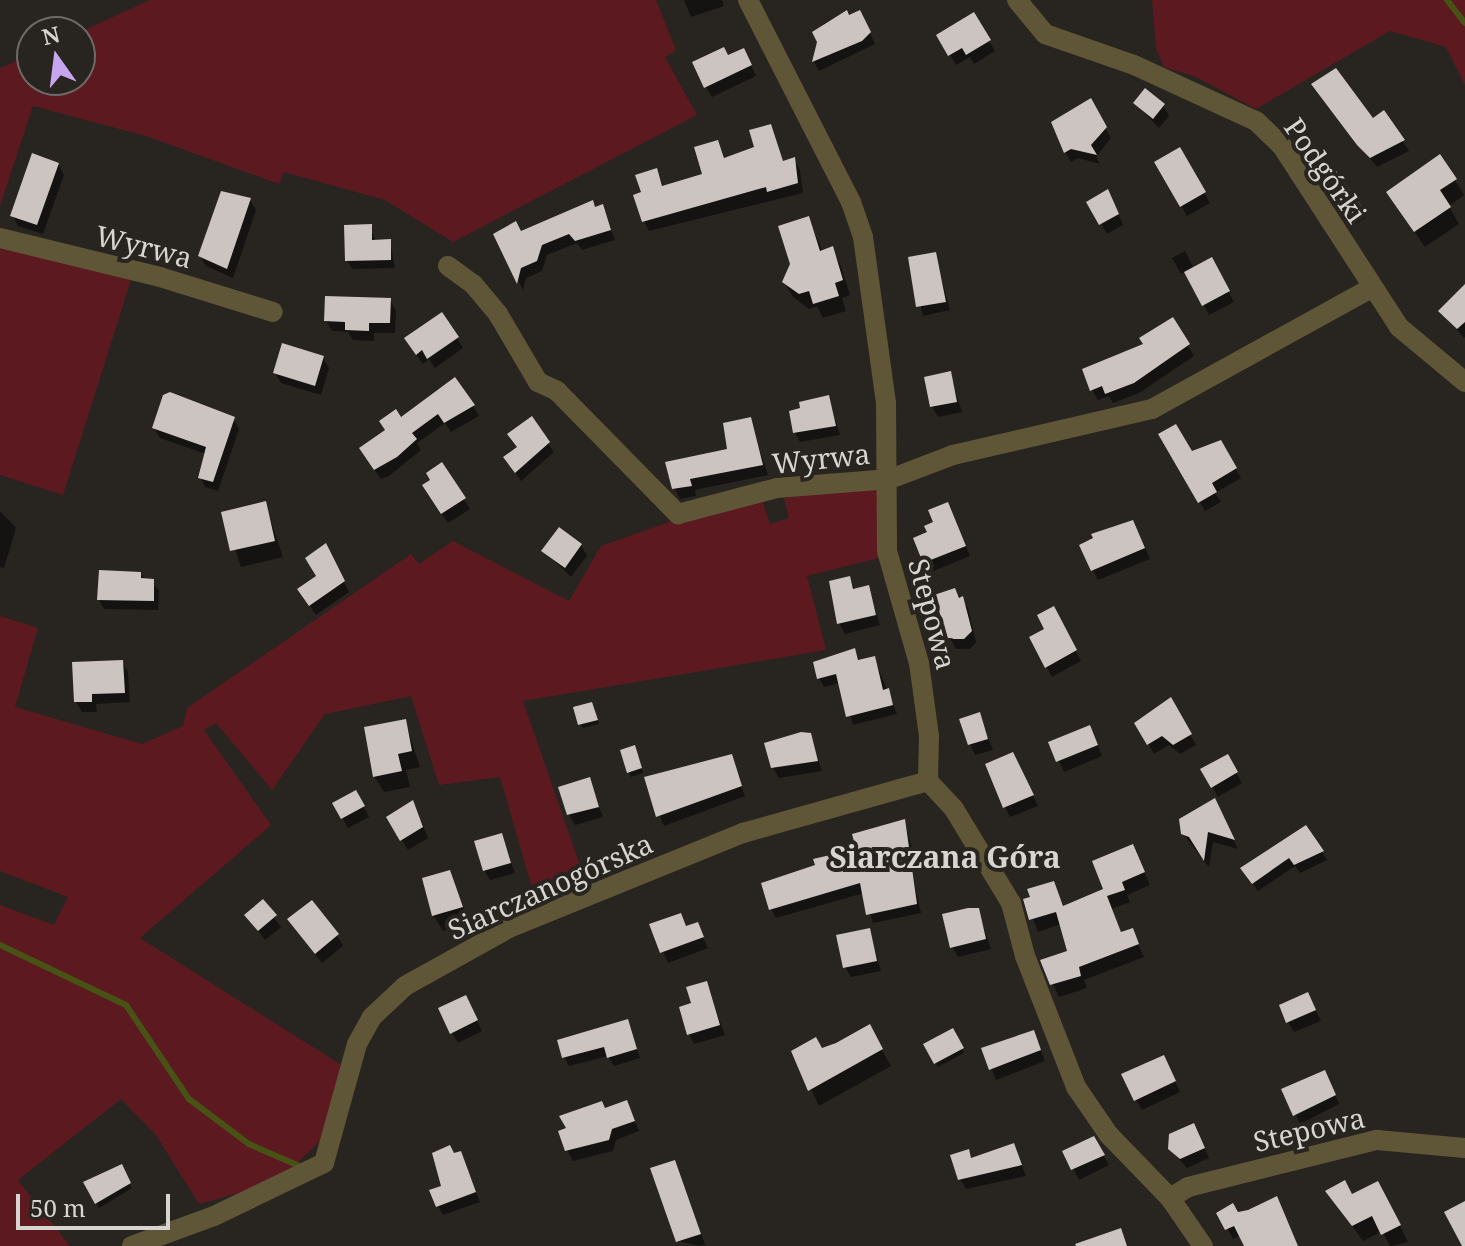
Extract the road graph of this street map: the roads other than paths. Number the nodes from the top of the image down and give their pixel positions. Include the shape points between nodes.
1 (748, 0) edge
2 (1017, 0) edge
3 (0, 238) edge
4 (448, 266) dead end
5 (1371, 288) junction
6 (273, 312) dead end
7 (1465, 382) edge
8 (890, 479) junction
9 (928, 781) junction
10 (1465, 1148) edge
11 (1170, 1198) junction
12 (132, 1246) edge
13 (1203, 1246) edge

1 - 8 street, Stepowa via 851,202 863,237 876,307
2 - 5 street, Podgórki via 1045,34 1134,65 1256,121 1282,146
3 - 6 street, Wyrwa via 160,277
4 - 8 street, Wyrwa via 473,284 498,314 538,382 557,391 678,514 777,488
5 - 7 street, Podgórki via 1399,327
5 - 8 street, Wyrwa via 1152,409 953,455
8 - 9 street, Stepowa via 884,518 887,551 919,663 929,736
9 - 11 street via 954,809 1011,903 1025,956 1076,1087 1109,1135
9 - 12 street, Siarczanogórska via 743,833 509,928 405,986 372,1017 357,1044 324,1163 214,1216
10 - 11 street, Stepowa via 1377,1140 1188,1187
11 - 13 street

